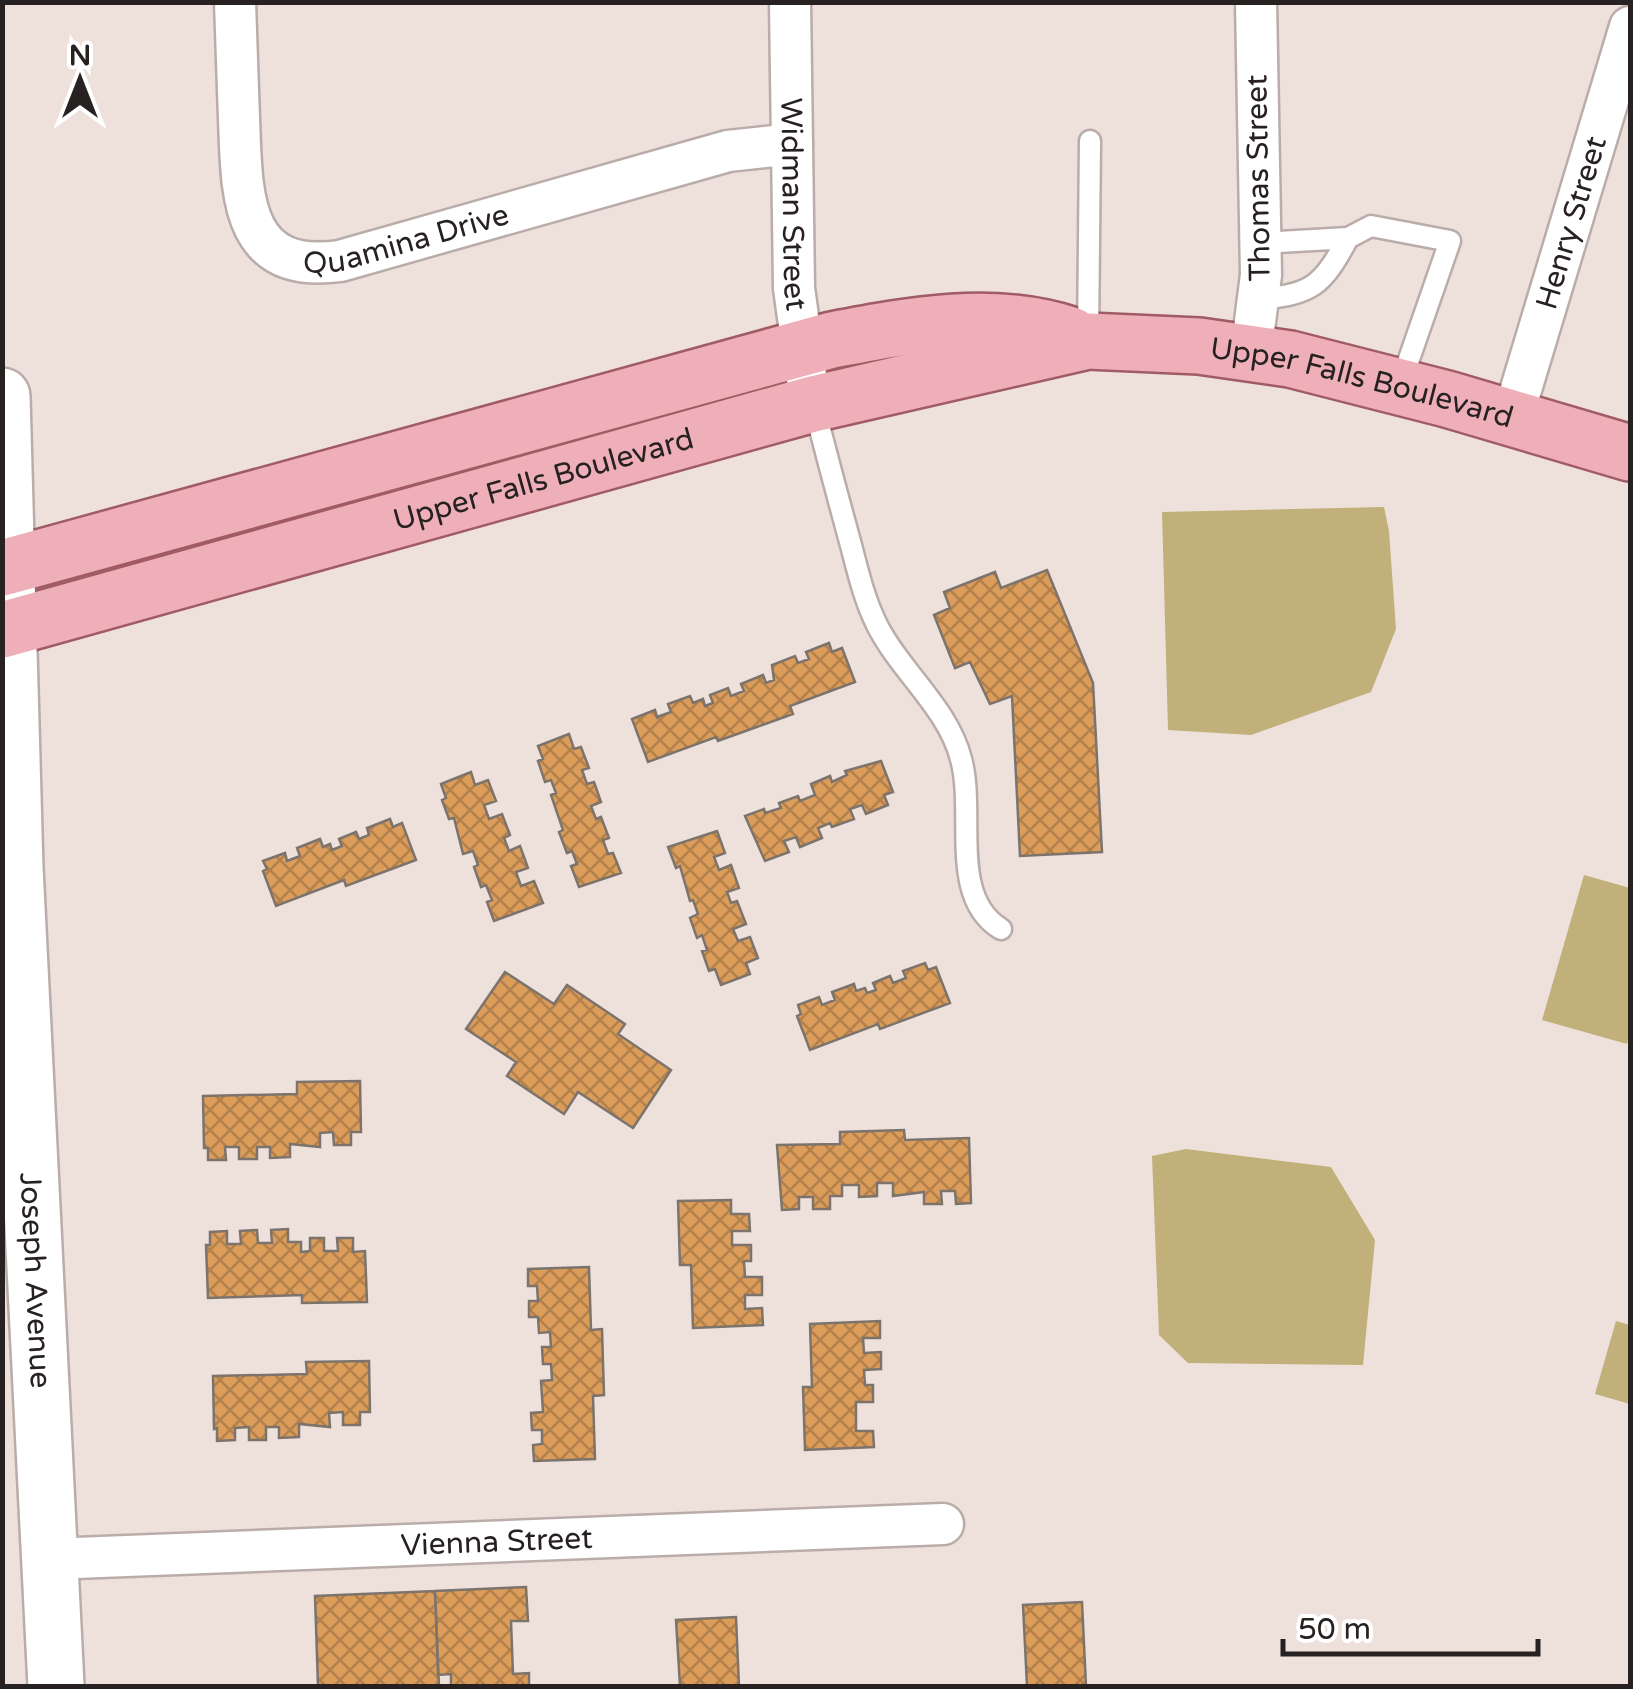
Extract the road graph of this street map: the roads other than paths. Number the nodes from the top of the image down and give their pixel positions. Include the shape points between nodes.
1 (235, 2) edge
2 (790, 2) edge
3 (1256, 2) edge
4 (1630, 28) edge
5 (1090, 141) dead end
6 (792, 144) junction
7 (1348, 238) junction
8 (1260, 244) junction
9 (1259, 300) junction
10 (1088, 341) junction
11 (800, 347) junction
12 (1251, 353) junction
13 (1400, 386) junction
14 (2, 396) edge
15 (813, 404) junction
16 (1512, 419) junction
17 (1630, 453) edge
18 (5, 567) edge
19 (6, 629) edge
20 (1001, 929) dead end
21 (943, 1524) dead end
22 (49, 1560) junction
23 (56, 1686) edge

1 - 6 street, Quamina Drive via 243,199 258,235 290,260 340,261 728,151
2 - 6 street, Widman Street
3 - 8 street, Thomas Street
4 - 16 street, Henry Street
5 - 10 lane
6 - 11 street, Widman Street
7 - 8 lane
7 - 9 lane via 1315,286 1297,296
7 - 13 lane via 1371,226 1450,241
8 - 9 street, Thomas Street
9 - 12 street, Thomas Street
10 - 11 main road, Upper Falls Boulevard via 1046,327 981,321
10 - 12 main road, Upper Falls Boulevard
10 - 15 main road, Upper Falls Boulevard
11 - 15 street, Widman Street
11 - 18 main road, Upper Falls Boulevard
12 - 13 main road, Upper Falls Boulevard
13 - 16 main road, Upper Falls Boulevard
14 - 18 main road, Joseph Avenue
15 - 19 main road, Upper Falls Boulevard
15 - 20 lane via 869,609 960,756 968,880 981,912
16 - 17 main road, Upper Falls Boulevard
18 - 19 main road, Joseph Avenue
19 - 22 main road, Joseph Avenue
21 - 22 street, Vienna Street
22 - 23 main road, Joseph Avenue

